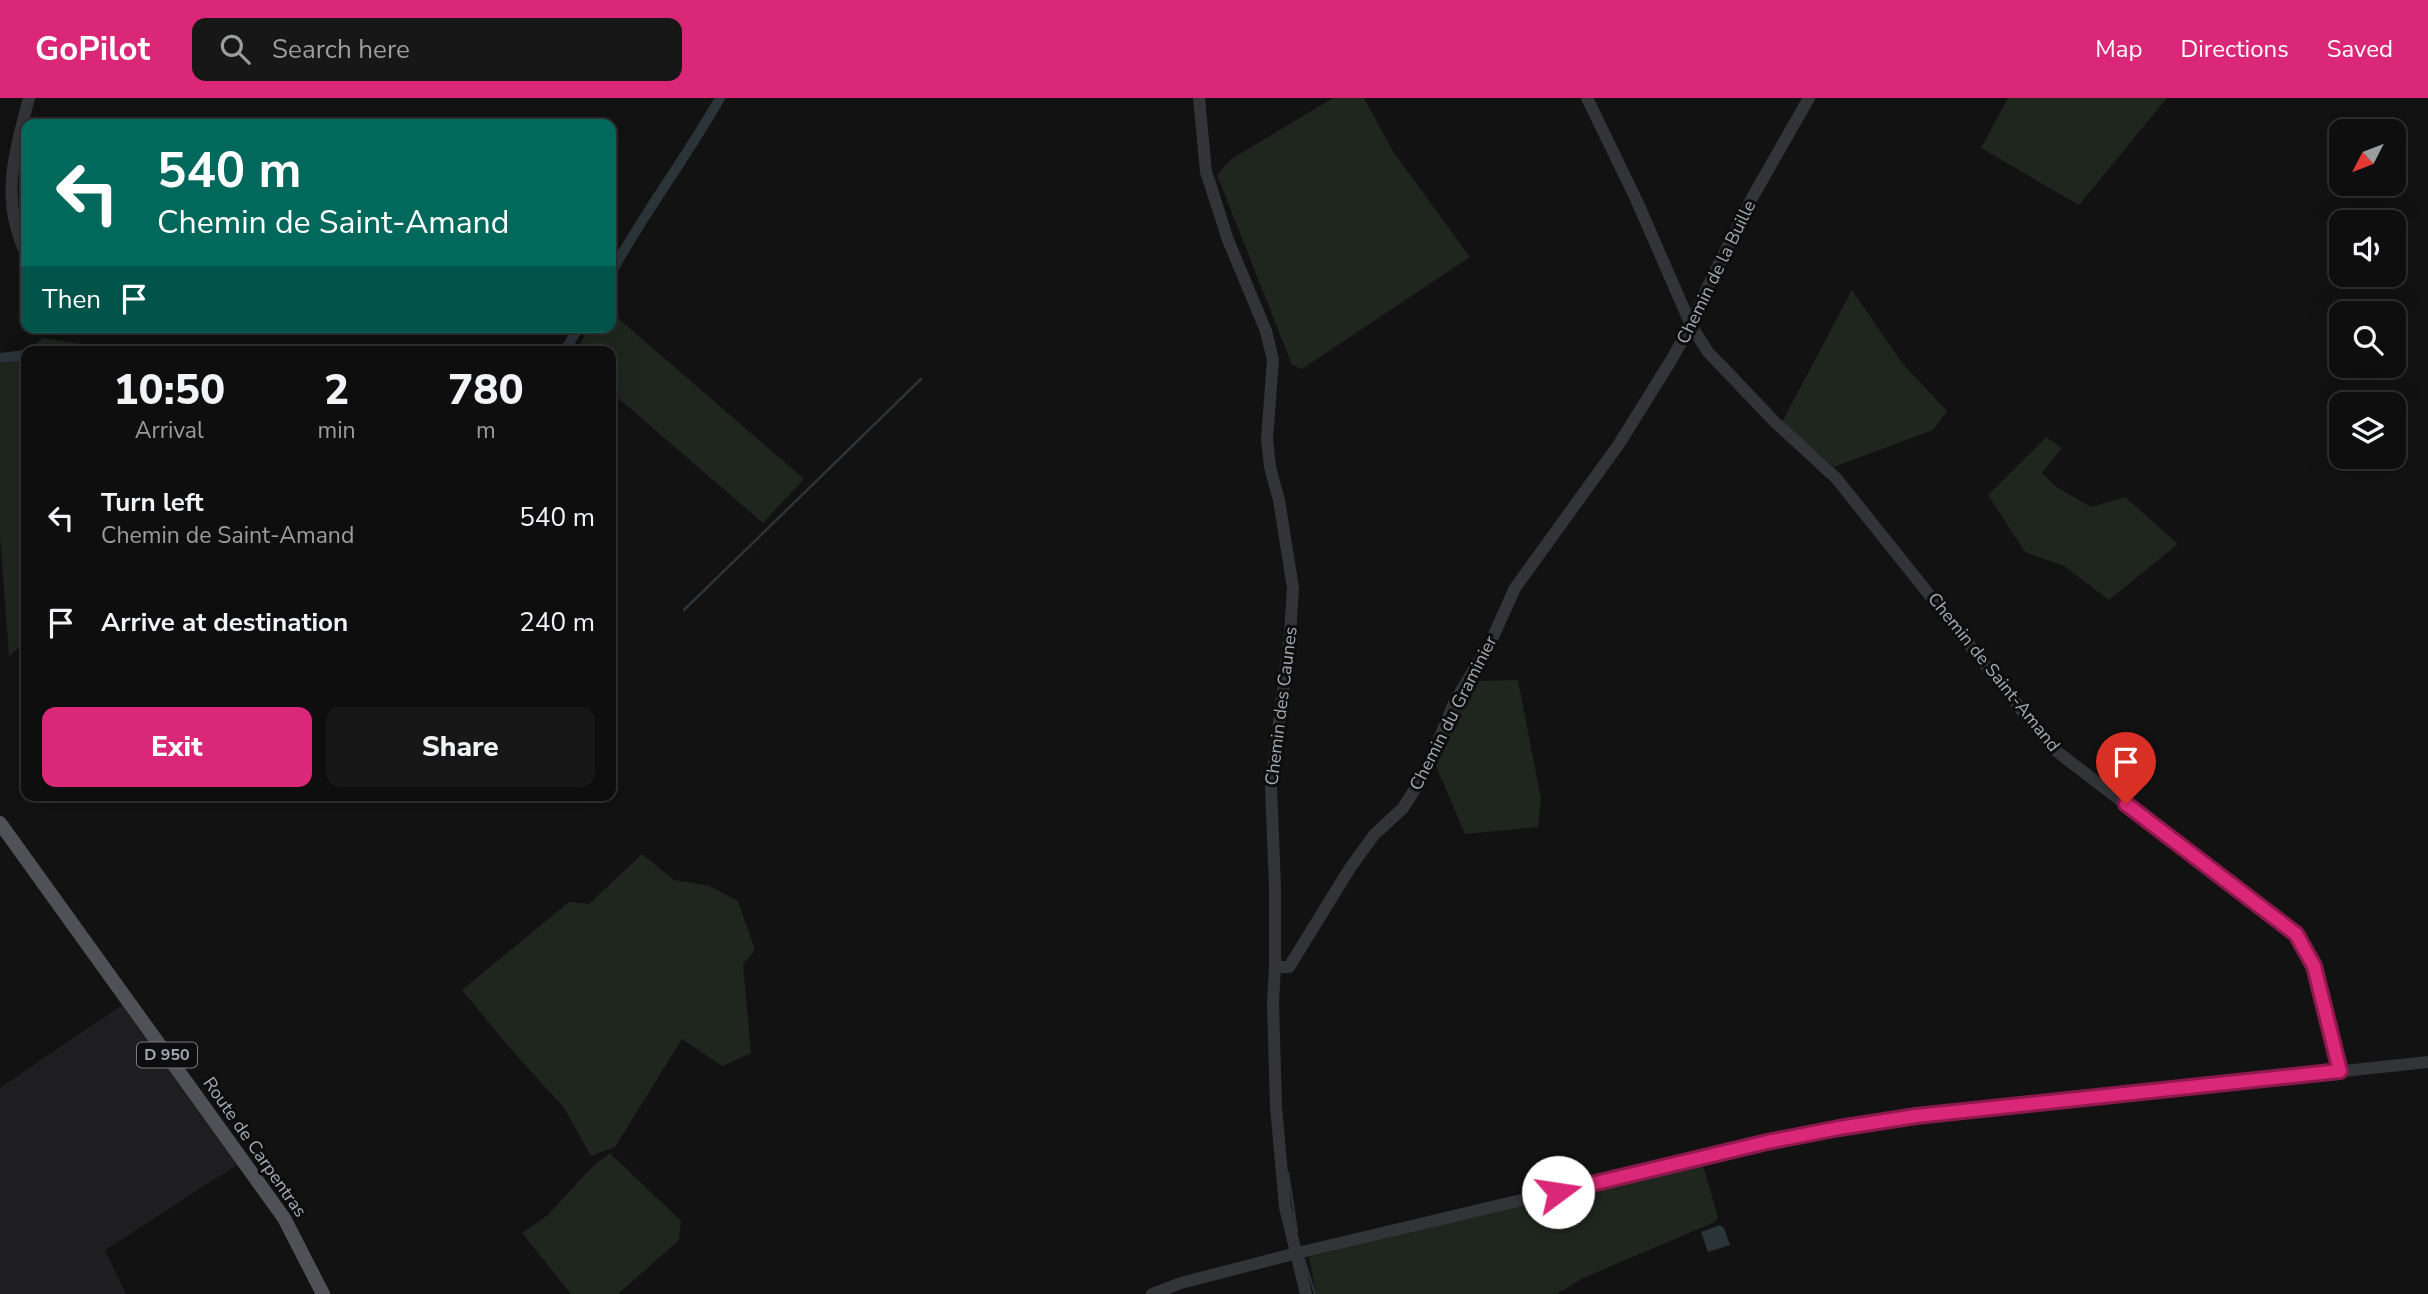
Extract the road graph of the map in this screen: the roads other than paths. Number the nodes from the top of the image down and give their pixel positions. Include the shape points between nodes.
1 (29, 98) edge
2 (1199, 98) edge
3 (1587, 98) edge
4 (1810, 98) edge
5 (23, 119) edge
6 (21, 125) edge
7 (21, 246) edge
8 (1691, 325) junction
9 (1619, 444) joint
10 (0, 823) edge
11 (1275, 967) junction
12 (2428, 1062) edge
13 (2340, 1071) junction
14 (1299, 1252) junction
15 (323, 1294) edge
16 (1152, 1294) edge
17 (1306, 1294) edge

1 - 5 street
2 - 11 street, Chemin des Caunes via 1206,172 1271,347 1267,439 1293,588 1271,787
3 - 8 street, Chemin de Saint-Amand
4 - 8 street, Chemin de la Buille via 1752,198
6 - 7 street via 5,202
8 - 9 street, Chemin de la Buille
8 - 13 street, Chemin de Saint-Amand via 1708,352 1836,478 2051,747 2296,934 2314,966
9 - 11 street, Chemin du Graminier via 1514,588 1492,639 1454,703 1431,761 1403,808 1374,835 1350,868 1289,967
10 - 15 main road, Route de Carpentras / D 950 via 284,1218
11 - 14 street, Chemin des Caunes via 1279,1159 1285,1208
12 - 13 street
13 - 14 street via 1839,1128
14 - 16 street
14 - 17 street, Chemin des Caunes

